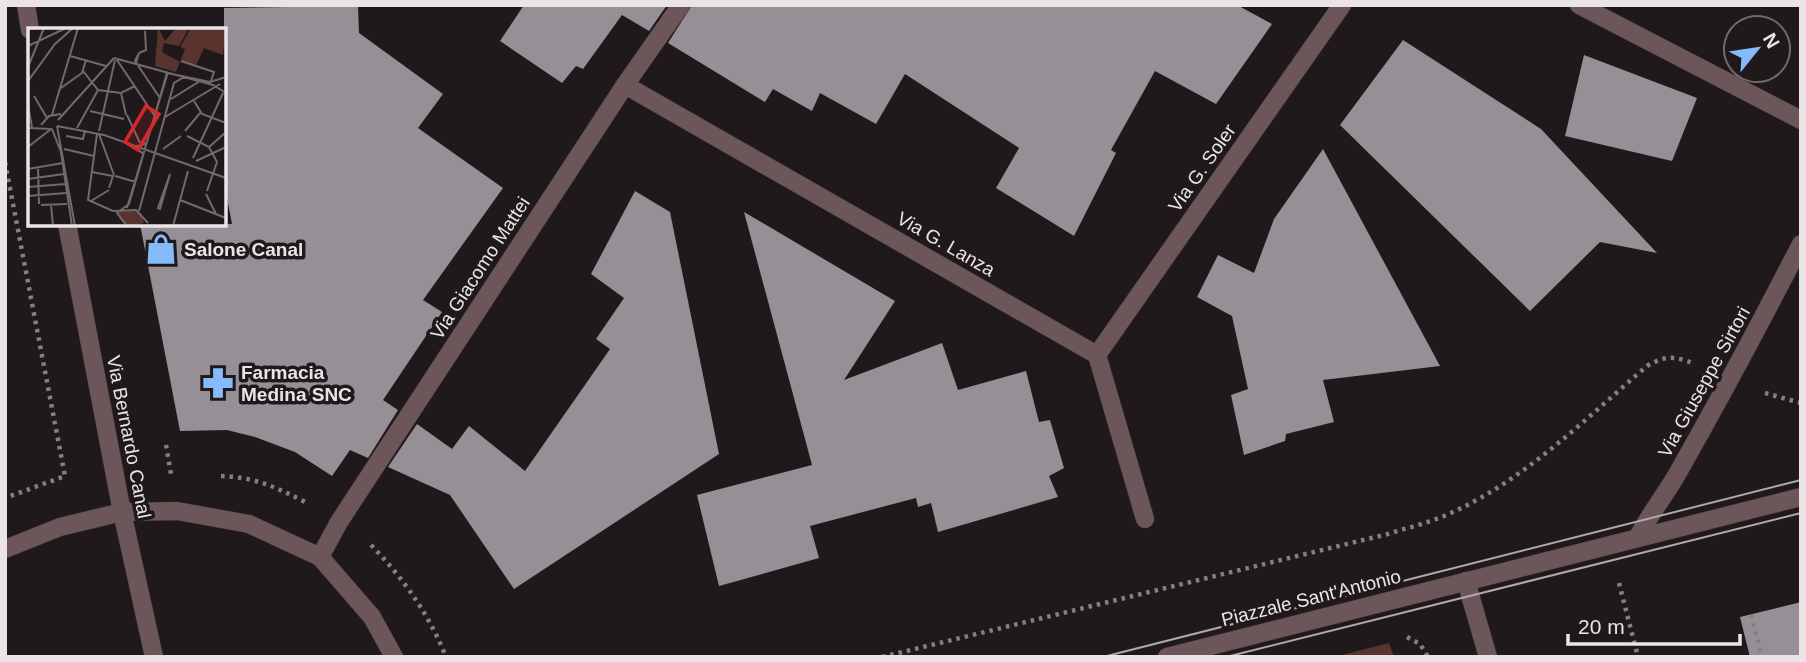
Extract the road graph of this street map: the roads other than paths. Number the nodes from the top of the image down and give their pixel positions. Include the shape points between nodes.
1 (26, 5) edge
2 (681, 5) edge
3 (1342, 5) edge
4 (1579, 5) edge
5 (30, 28) edge
6 (625, 85) junction
7 (1801, 120) edge
8 (67, 226) edge
9 (1801, 244) edge
10 (1097, 355) junction
11 (1801, 497) edge
12 (122, 512) junction
13 (1145, 519) dead end
14 (1638, 537) junction
15 (5, 549) edge
16 (320, 557) junction
17 (1466, 581) junction
18 (154, 657) edge
19 (394, 657) edge
20 (1167, 657) edge
21 (1488, 657) edge

1 - 5 street
2 - 6 street, Via Giacomo Mattei
3 - 10 street, Via G. Soler
4 - 7 street
6 - 10 street, Via G. Lanza
6 - 16 street, Via Giacomo Mattei
8 - 12 street, Via Bernardo Canal
9 - 14 street, Via Giuseppe Sirtori via 1730,380
10 - 13 street
11 - 14 street, Piazzale Sant'Antonio
12 - 15 street via 60,527
12 - 16 street via 177,511 249,524
12 - 18 street, Via Bernardo Canal
14 - 17 street, Piazzale Sant'Antonio
16 - 19 street via 372,617
17 - 20 street, Piazzale Sant'Antonio
17 - 21 street

